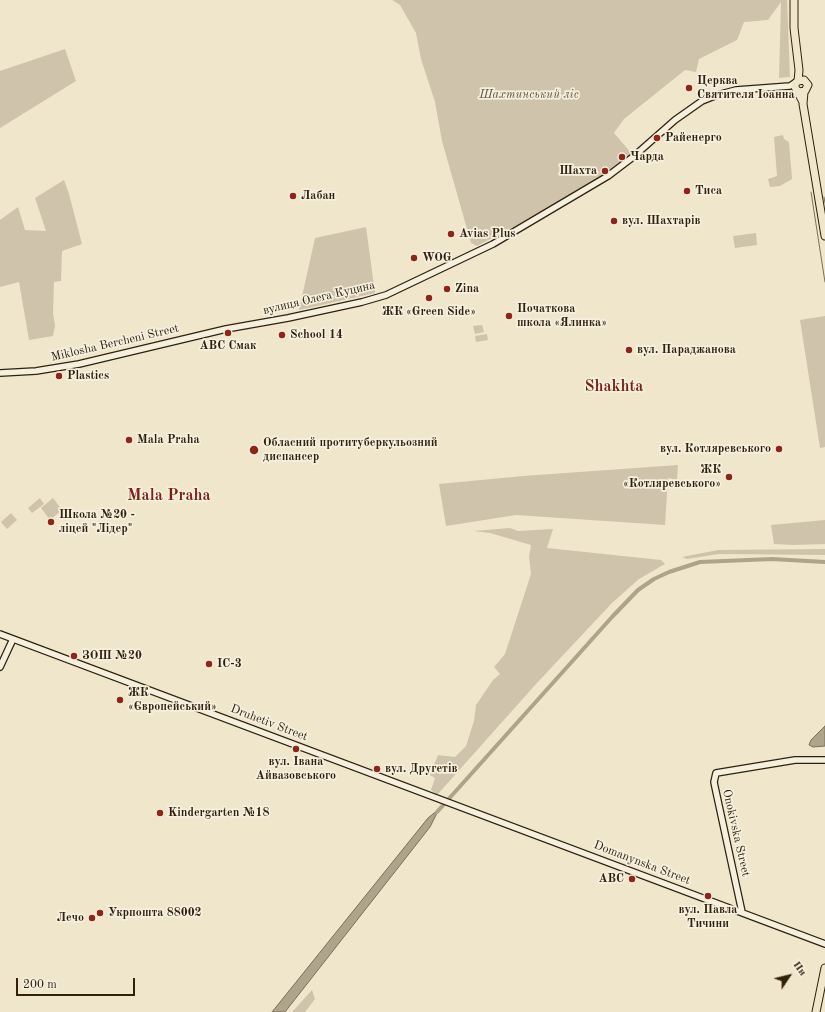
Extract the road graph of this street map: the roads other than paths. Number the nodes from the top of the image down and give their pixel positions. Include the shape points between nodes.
1 (794, 0) edge
2 (798, 86) junction
3 (825, 236) edge
4 (233, 328) joint
5 (0, 374) edge
6 (0, 634) edge
7 (13, 639) junction
8 (0, 667) edge
9 (825, 760) edge
10 (451, 804) joint
11 (742, 912) junction
12 (825, 944) edge
13 (824, 971) edge
14 (816, 1012) edge

1 - 2 highway
2 - 3 highway
2 - 4 street, вулиця Олега Куцина via 736,90 717,94 702,101 608,176 501,240 392,292 375,298
4 - 5 street, Miklosha Bercheni Street via 59,368
6 - 7 street, Druhetiv Street
7 - 8 street
7 - 10 street, Druhetiv Street
9 - 11 street, Onokivska Street via 789,760 716,773 714,782
10 - 11 street, Domanynska Street
11 - 12 street, Domanynska Street
13 - 14 highway

